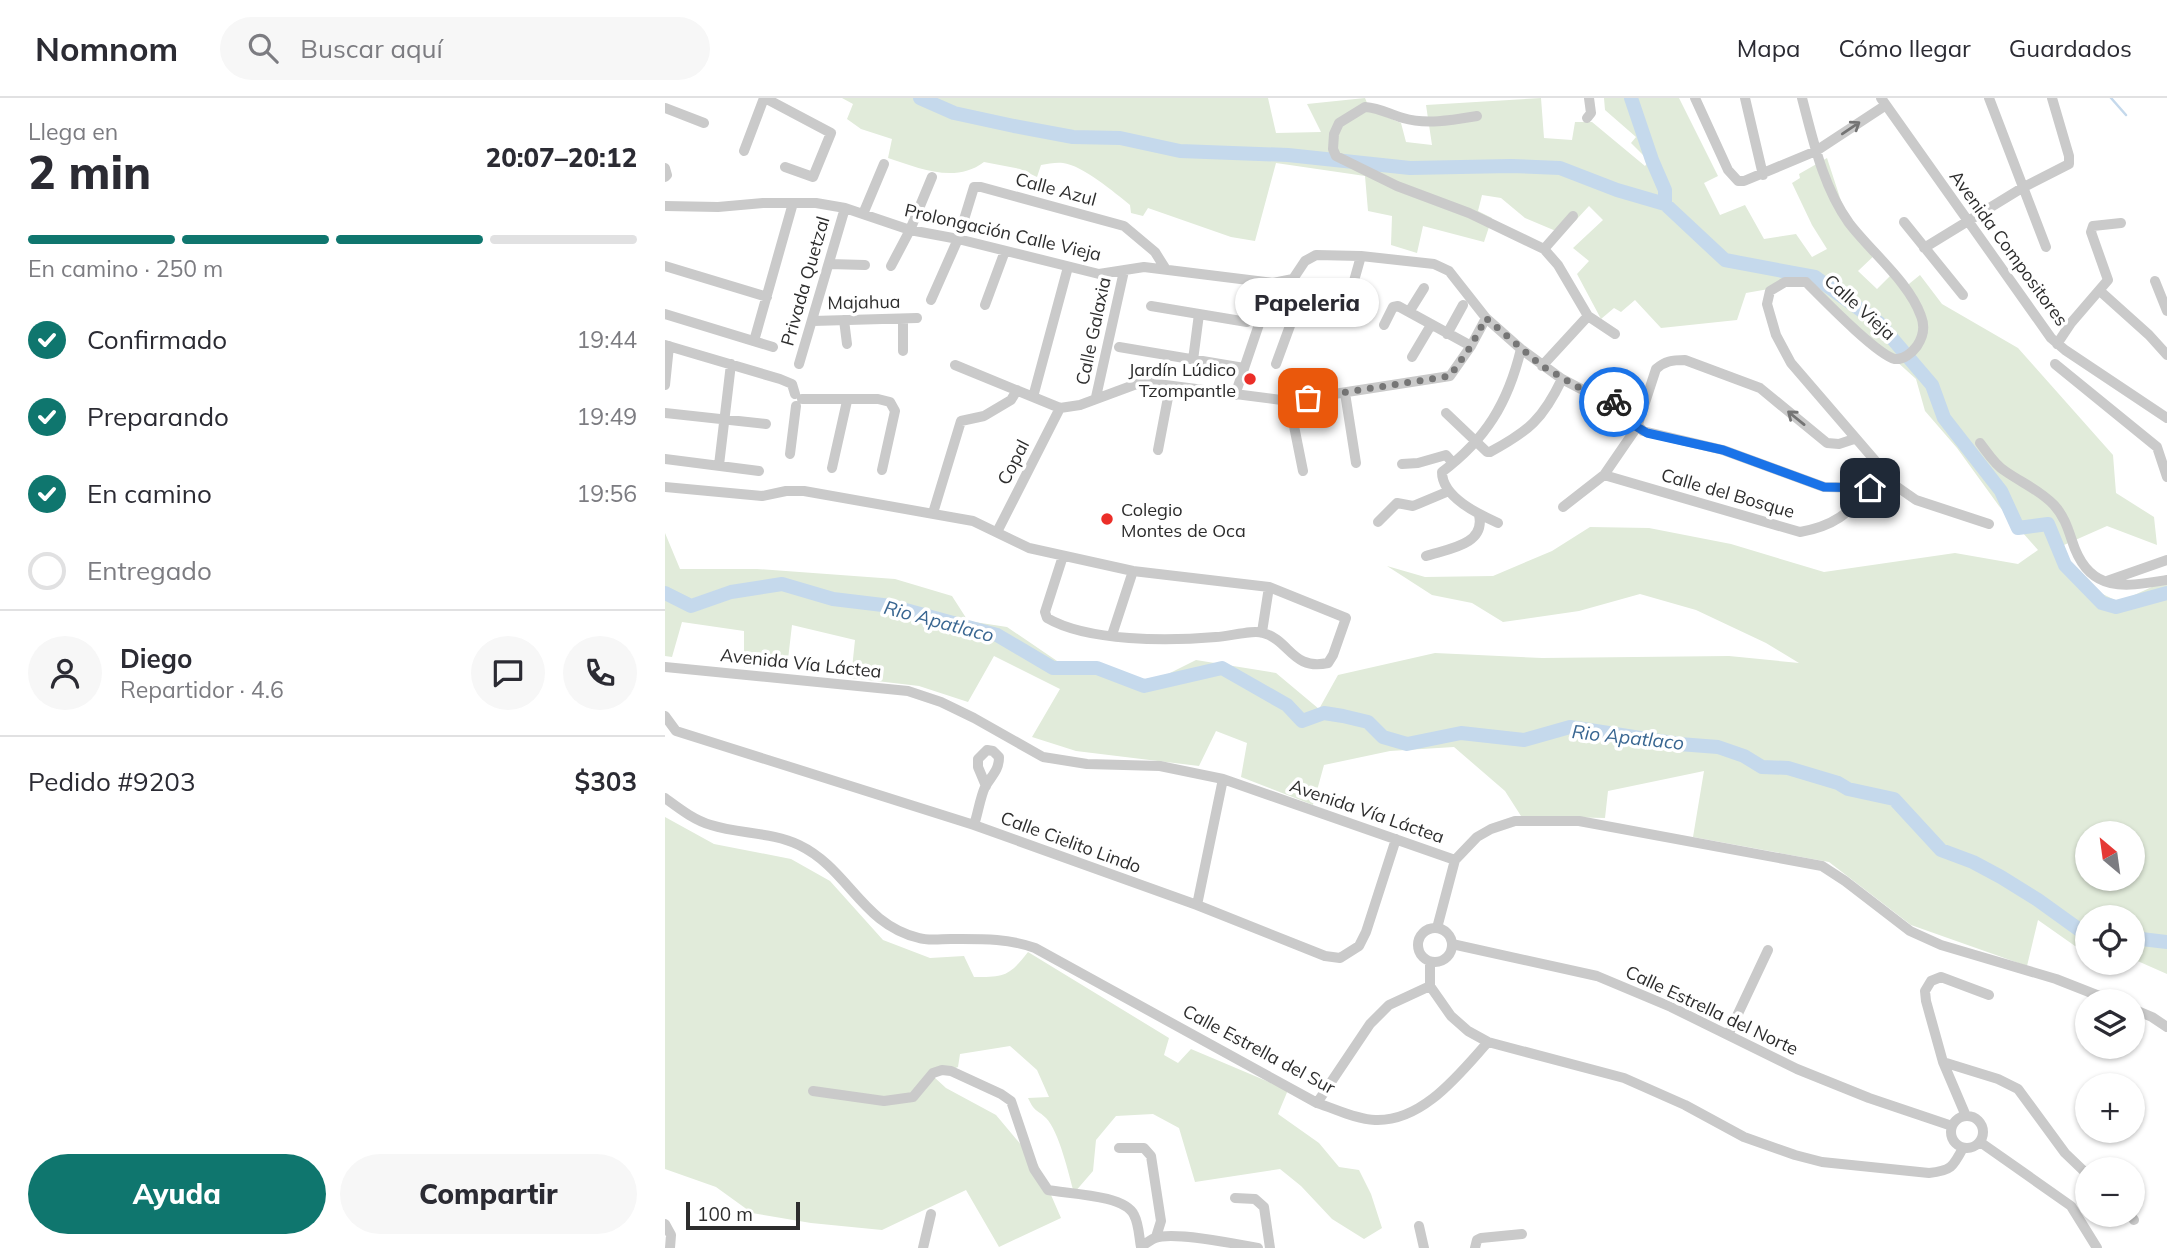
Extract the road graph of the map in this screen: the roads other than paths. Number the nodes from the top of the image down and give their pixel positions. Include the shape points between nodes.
1 (764, 98) edge
2 (1588, 98) edge
3 (1695, 98) edge
4 (1745, 98) edge
5 (1802, 98) edge
6 (1989, 98) edge
7 (2052, 98) edge
8 (1884, 101) edge
9 (665, 108) edge
10 (1477, 116) dead end
11 (1587, 118) dead end
12 (704, 123) dead end
13 (744, 151) dead end
14 (1816, 151) junction
15 (884, 164) dead end
16 (785, 167) dead end
17 (665, 168) edge
18 (1763, 175) junction
19 (665, 177) edge
20 (932, 177) dead end
21 (2022, 188) junction
22 (793, 203) junction
23 (665, 206) edge
24 (845, 208) junction
25 (863, 214) junction
26 (1573, 216) dead end
27 (1968, 221) junction
28 (1904, 222) dead end
29 (2121, 223) dead end
30 (910, 230) junction
31 (958, 239) junction
32 (2046, 247) dead end
33 (1924, 248) junction
34 (1544, 249) junction
35 (1005, 251) junction
36 (1361, 256) junction
37 (829, 264) junction
38 (865, 265) dead end
39 (665, 266) edge
40 (891, 266) dead end
41 (1068, 267) junction
42 (1165, 268) junction
43 (1124, 271) junction
44 (2155, 281) dead end
45 (1273, 283) junction
46 (1424, 288) dead end
47 (2100, 291) junction
48 (1302, 293) dead end
49 (1963, 295) dead end
50 (767, 297) junction
51 (931, 300) dead end
52 (985, 304) dead end
53 (1463, 305) dead end
54 (1151, 306) dead end
55 (2167, 311) edge
56 (1409, 312) junction
57 (1345, 313) dead end
58 (665, 314) edge
59 (1199, 314) junction
60 (1262, 316) junction
61 (1588, 316) junction
62 (917, 318) dead end
63 (1486, 318) junction
64 (903, 319) junction
65 (845, 320) junction
66 (813, 321) junction
67 (1247, 322) dead end
68 (1289, 323) junction
69 (1384, 326) dead end
70 (1431, 326) junction
71 (1447, 334) junction
72 (1615, 334) dead end
73 (754, 341) junction
74 (2054, 341) junction
75 (847, 344) dead end
76 (667, 346) edge
77 (1471, 346) junction
78 (773, 347) dead end
79 (1119, 347) dead end
80 (2165, 348) edge
81 (1521, 349) junction
82 (903, 351) dead end
83 (1412, 357) dead end
84 (1193, 360) junction
85 (2055, 363) dead end
86 (731, 364) junction
87 (799, 364) dead end
88 (1276, 364) dead end
89 (955, 365) dead end
90 (1542, 366) junction
91 (1244, 368) junction
92 (1562, 379) junction
93 (665, 385) edge
94 (1170, 387) junction
95 (1017, 390) junction
96 (1345, 393) junction
97 (1235, 395) junction
98 (1033, 397) junction
99 (1096, 397) junction
100 (798, 400) junction
101 (847, 401) junction
102 (1289, 401) junction
103 (1061, 408) junction
104 (1446, 413) dead end
105 (665, 414) edge
106 (2167, 418) edge
107 (724, 419) junction
108 (766, 424) dead end
109 (1637, 427) junction
110 (1854, 439) junction
111 (1476, 441) junction
112 (1980, 443) dead end
113 (1158, 450) dead end
114 (790, 454) dead end
115 (665, 459) edge
116 (1356, 463) dead end
117 (1453, 463) junction
118 (1402, 464) dead end
119 (719, 465) junction
120 (832, 468) dead end
121 (882, 470) dead end
122 (759, 471) dead end
123 (1303, 471) dead end
124 (1604, 475) junction
125 (1883, 477) junction
126 (2167, 477) edge
127 (665, 487) edge
128 (1870, 488) junction
129 (1449, 491) junction
130 (1563, 507) dead end
131 (933, 513) junction
132 (1479, 515) junction
133 (1378, 522) dead end
134 (1498, 523) dead end
135 (1989, 524) dead end
136 (997, 532) junction
137 (1063, 556) junction
138 (1426, 556) dead end
139 (2167, 560) edge
140 (1133, 571) junction
141 (2167, 580) edge
142 (2104, 582) junction
143 (1269, 587) junction
144 (1262, 632) junction
145 (1112, 635) junction
146 (665, 667) edge
147 (665, 716) edge
148 (671, 733) edge
149 (1223, 779) junction
150 (986, 786) dead end
151 (665, 798) edge
152 (974, 825) junction
153 (1396, 839) junction
154 (1455, 860) junction
155 (1197, 905) junction
156 (1437, 928) junction
157 (1452, 943) junction
158 (1768, 950) dead end
159 (1430, 962) junction
160 (1430, 986) junction
161 (2081, 989) edge
162 (1989, 995) dead end
163 (2145, 1014) edge
164 (2167, 1027) edge
165 (1728, 1035) junction
166 (1488, 1042) junction
167 (1943, 1062) junction
168 (813, 1091) dead end
169 (1317, 1102) junction
170 (1966, 1116) junction
171 (1952, 1126) junction
172 (1980, 1142) junction
173 (1119, 1148) dead end
174 (1963, 1148) junction
175 (2075, 1163) edge
176 (1235, 1198) dead end
177 (930, 1214) dead end
178 (665, 1224) edge
179 (1419, 1226) dead end
180 (1522, 1234) dead end
181 (1156, 1237) junction
182 (1141, 1247) edge
183 (670, 1248) edge
184 (922, 1248) edge
185 (1258, 1248) edge
186 (1270, 1248) edge
187 (1424, 1248) edge
188 (1475, 1248) edge
189 (2097, 1248) edge

1 - 13 street
1 - 16 street via 831,133 813,177
2 - 11 street via 1591,113
3 - 18 street via 1732,177 1744,181
4 - 18 street
5 - 14 street, Calle Vieja
6 - 21 street
7 - 21 street via 2069,164
14 -> 8 street
8 - 27 street, Avenida Compositores
9 - 12 street
10 - 34 street via 1425,121 1365,107 1339,123 1333,149 1339,158 1410,192 1469,213
14 - 18 street
14 - 110 street, Calle Vieja via 1849,222 1905,289 1924,328 1914,350 1903,359 1891,358 1806,282 1785,282 1770,291 1767,308 1788,359
15 - 25 street
17 - 19 street
20 - 30 street
21 - 27 street
21 - 32 street
22 - 23 street, Prolongación Calle Vieja
22 - 24 street, Prolongación Calle Vieja
22 - 50 street
24 - 25 street, Prolongación Calle Vieja
24 - 37 street, Privada Quetzal
25 - 30 street, Prolongación Calle Vieja
26 - 34 street
27 - 33 street
27 - 74 street, Avenida Compositores
28 - 33 street
29 - 47 street via 2093,226 2091,232 2108,279
30 - 31 street, Prolongación Calle Vieja
30 - 40 street
31 - 35 street, Prolongación Calle Vieja
31 - 42 street, Calle Azul via 971,191 981,187 1124,226 1156,252
31 - 51 street
33 - 49 street
34 - 61 street
35 - 41 street, Prolongación Calle Vieja
35 - 52 street
36 - 45 street via 1311,256 1293,279
36 - 57 street
36 - 63 street via 1429,262 1444,268
37 - 38 street
37 - 66 street, Privada Quetzal
39 - 50 street
41 - 43 street, Prolongación Calle Vieja via 1099,274
41 - 98 street
42 - 43 street, Prolongación Calle Vieja
42 - 45 street, Prolongación Calle Vieja
43 - 99 street, Calle Galaxia
44 - 55 street
45 - 60 street
46 - 56 street
47 - 74 street
47 - 80 street
48 - 68 street
50 - 73 street
53 - 71 street
54 - 59 street
56 - 69 street via 1395,306
56 - 70 street
58 - 73 street
59 - 67 street
59 - 84 street
60 - 68 street
60 - 91 street
61 - 72 street
61 - 90 street
62 - 64 street, Majahua
63 - 77 street
63 - 81 street
64 - 65 street, Majahua
64 - 82 street
65 - 66 street, Majahua
65 - 75 street
66 - 87 street, Privada Quetzal
68 - 88 street
70 - 71 street
70 - 83 street
71 - 77 street
73 - 78 street
74 - 106 street, Avenida Compositores
76 - 86 street
76 - 93 street
77 - 96 street via 1450,376
79 - 84 street
81 - 90 street
81 - 111 street via 1494,419
84 - 91 street
85 - 126 street via 2157,447
86 - 100 street via 792,384
86 - 107 street
89 - 95 street
90 - 92 street
91 - 97 street
92 - 109 street via 1616,403
92 - 111 street via 1541,417 1515,438 1489,453
94 - 97 street
94 - 99 street via 1142,382
94 - 113 street
95 - 98 street
95 - 131 street via 1011,400 984,415 961,421
96 - 102 street
96 - 116 street
97 - 102 street
98 - 103 street
99 - 103 street
100 - 101 street
100 - 114 street
101 - 120 street
101 - 121 street via 884,399 894,405
102 - 123 street
103 - 136 street, Copal
104 - 111 street
105 - 107 street
107 - 108 street
107 - 119 street
110 -> 109 street via 1827,443 1760,388 1685,360 1663,363 1656,369
109 - 124 street
109 - 128 street via 1723,450 1824,487
110 - 125 street, Calle Vieja via 1877,461
111 - 117 street
112 - 142 street via 2003,470 2039,490 2056,507 2085,567
115 - 119 street
117 - 118 street via 1445,455
117 - 129 street via 1442,472
119 - 122 street
124 - 128 street, Calle del Bosque via 1800,532 1838,520
124 - 130 street
125 - 128 street
125 - 135 street via 1916,500
127 - 131 street via 762,495 804,491
129 - 132 street
129 - 133 street via 1413,506 1397,503
131 - 136 street
132 - 134 street
132 - 138 street via 1478,534 1468,543
136 - 137 street via 1029,548
137 - 140 street
137 - 145 street via 1047,618
139 - 142 street
140 - 143 street
140 - 145 street
141 - 142 street via 2125,586
143 - 144 street
143 - 144 street via 1346,618 1333,655 1328,663 1317,666 1298,660
144 - 145 street via 1187,640
146 - 149 street, Avenida Vía Láctea via 908,691 974,718 1043,757 1087,764 1160,766
147 - 148 street, Calle Cielito Lindo
148 - 152 street, Calle Cielito Lindo
149 - 153 street, Avenida Vía Láctea
149 - 155 street
150 - 152 street
151 - 169 street, Calle Estrella del Sur via 712,826 799,845 831,866 883,923 920,939 1000,939 1035,948
152 - 155 street, Calle Cielito Lindo
153 - 154 street, Avenida Vía Láctea
153 - 155 street, Calle Cielito Lindo via 1366,932 1359,946 1340,958
154 - 156 street
154 - 161 street, Avenida Vía Láctea via 1491,829 1545,819 1580,821 1814,864 1827,868 1910,931
156 - 157 street via 1448,933
156 - 159 street via 1422,934 1417,945 1421,956
157 - 159 street via 1446,959
157 - 165 street, Calle Estrella del Norte via 1597,976
158 - 165 street
159 - 160 street
160 - 166 street via 1451,1016
160 - 169 street via 1388,1005
162 - 167 street via 1941,977 1931,981 1926,1001
163 - 164 street
165 - 171 street, Calle Estrella del Norte via 1797,1069
166 - 169 street, Calle Estrella del Sur via 1423,1106 1400,1115 1376,1120
166 - 174 street via 1623,1078 1744,1137 1795,1156 1929,1173 1954,1166
167 - 170 street
167 - 175 street via 2018,1089
168 - 182 street via 884,1101 913,1097 933,1073 951,1070 1011,1101 1034,1169 1048,1190 1108,1197 1130,1208
170 - 171 street
170 - 172 street via 1980,1122
171 - 174 street via 1951,1137
172 - 174 street
172 - 189 street via 2071,1206
173 - 181 street via 1144,1149 1151,1156 1161,1221
176 - 186 street via 1255,1199 1264,1207
177 - 184 street
178 - 183 street via 671,1235
179 - 187 street
180 - 188 street via 1481,1238
181 - 182 street
181 - 185 street via 1213,1239

